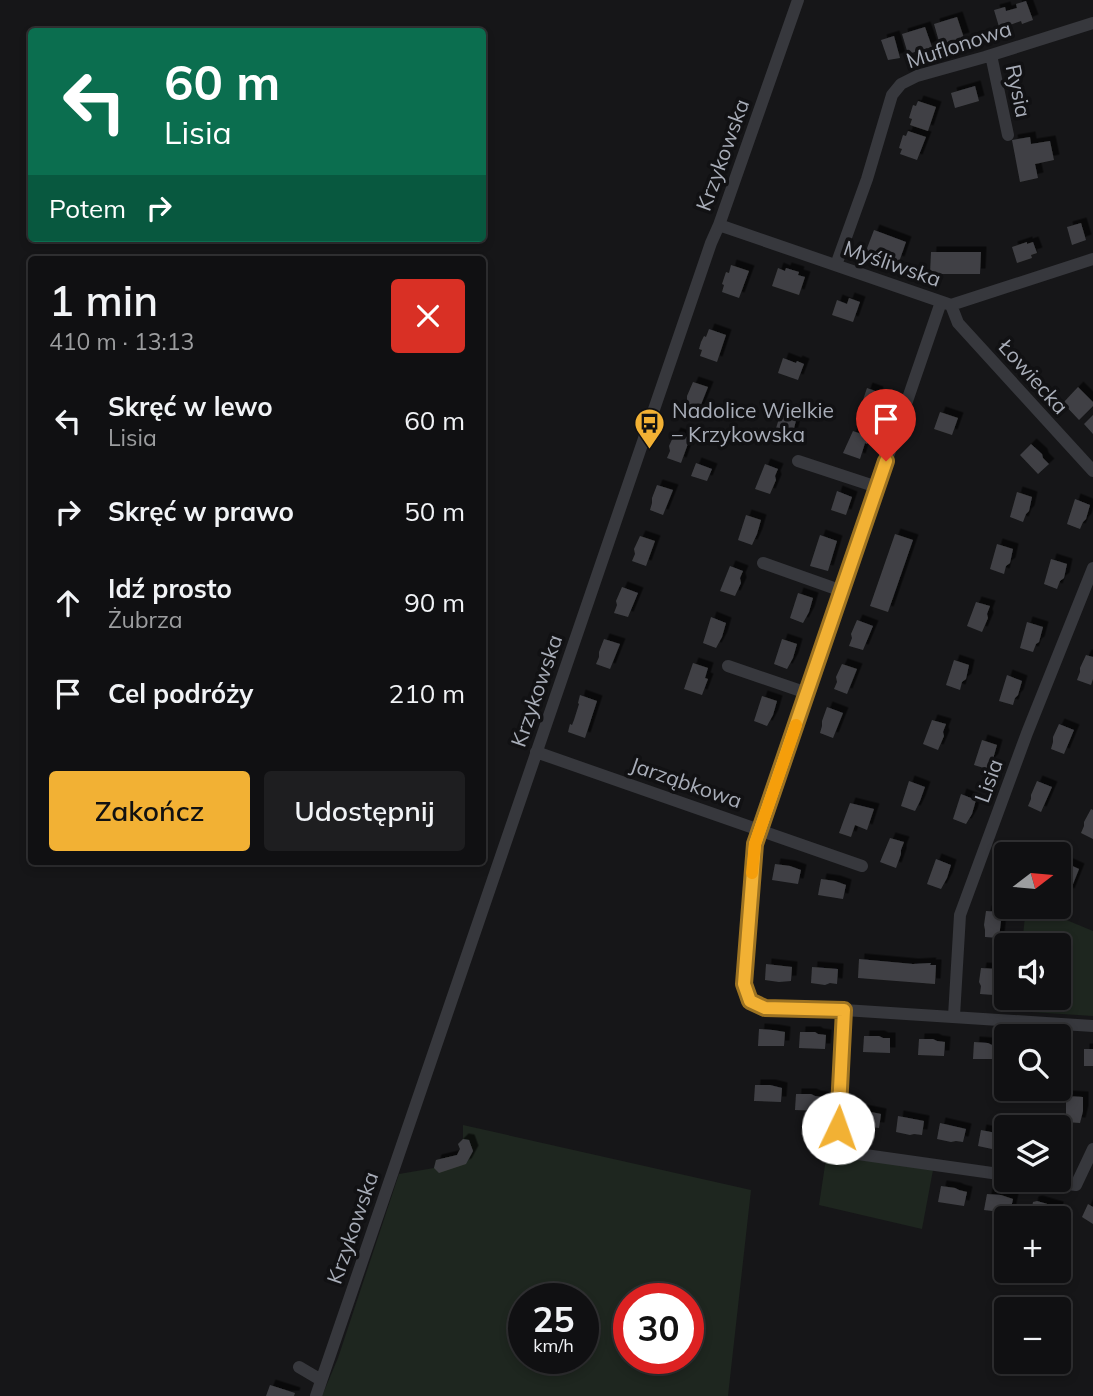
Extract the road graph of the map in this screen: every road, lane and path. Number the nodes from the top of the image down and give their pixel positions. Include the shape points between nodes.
1 (798, 0) edge
2 (1093, 23) edge
3 (991, 55) junction
4 (1008, 135) dead end
5 (719, 225) junction
6 (1093, 259) edge
7 (836, 265) junction
8 (946, 304) junction
9 (798, 461) dead end
10 (1093, 471) edge
11 (877, 487) junction
12 (763, 563) dead end
13 (1093, 568) edge
14 (842, 591) junction
15 (728, 666) dead end
16 (807, 693) junction
17 (536, 752) junction
18 (760, 829) junction
19 (862, 866) dead end
20 (844, 1010) junction
21 (954, 1016) junction
22 (1093, 1026) edge
23 (1093, 1149) edge
24 (994, 1173) edge
25 (1087, 1178) edge
26 (1071, 1184) edge
27 (299, 1367) dead end
28 (321, 1380) junction
29 (316, 1396) edge

1 - 5 street, Krzykowska
2 - 3 street, Muflonowa
3 - 4 street, Rysia
3 - 7 street, Muflonowa via 917,76 892,95
5 - 7 street, Myśliwska
5 - 17 street, Krzykowska
6 - 8 street, Myśliwska
7 - 8 street, Myśliwska
8 - 10 street, Łowiecka via 958,323
8 - 11 street
9 - 11 street
11 - 14 street
12 - 14 street
13 - 21 street, Lisia via 960,915
14 - 16 street
15 - 16 street
16 - 18 street
17 - 18 street, Jarząbkowa
17 - 28 street, Krzykowska
18 - 19 street, Jarząbkowa
18 - 20 street via 744,984 750,1001 765,1008
20 - 21 street
20 - 24 street via 837,1151
21 - 22 street
23 - 25 street
25 - 26 street
27 - 28 street
28 - 29 street, Krzykowska

